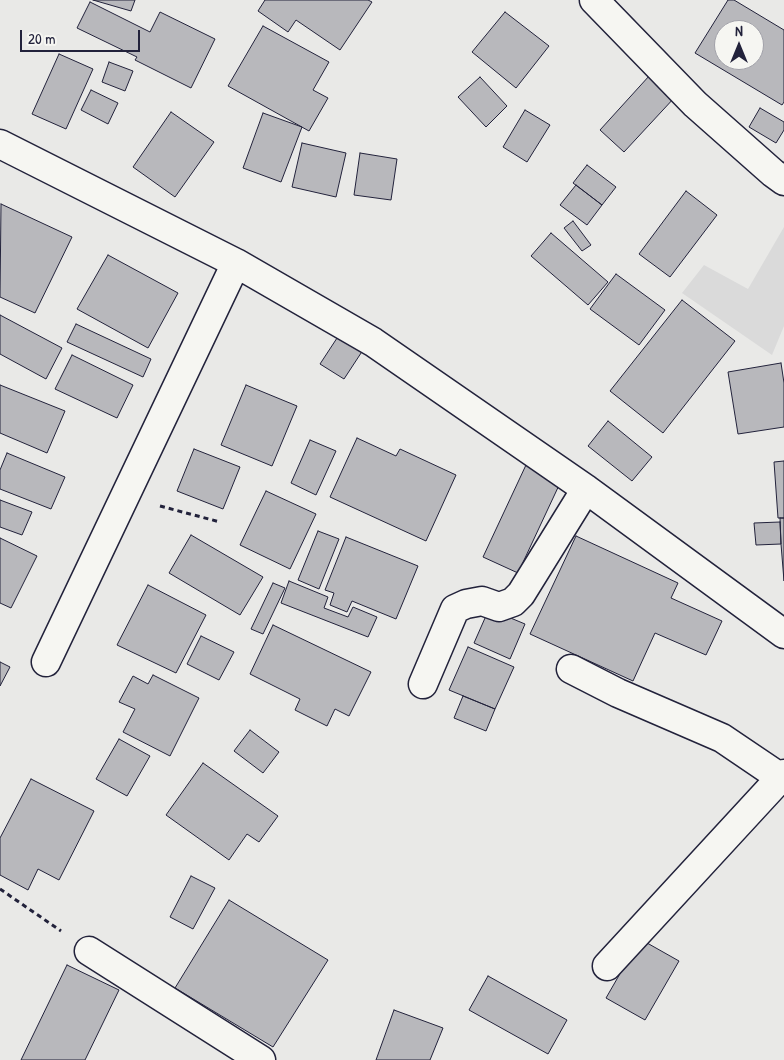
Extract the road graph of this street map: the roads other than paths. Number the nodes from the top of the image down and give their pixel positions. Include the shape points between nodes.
1 (594, 0) edge
2 (0, 144) edge
3 (784, 181) edge
4 (236, 263) junction
5 (586, 489) junction
6 (784, 634) edge
7 (46, 662) dead end
8 (571, 670) dead end
9 (423, 684) dead end
10 (782, 776) edge
11 (89, 951) road end
12 (607, 966) dead end
13 (261, 1060) edge

1 - 3 street via 695,104
2 - 4 street
4 - 5 street via 372,342
4 - 7 street
5 - 6 street
5 - 9 street via 513,602 499,607 482,602 455,609
8 - 10 street via 722,738
10 - 12 street
11 - 13 street

